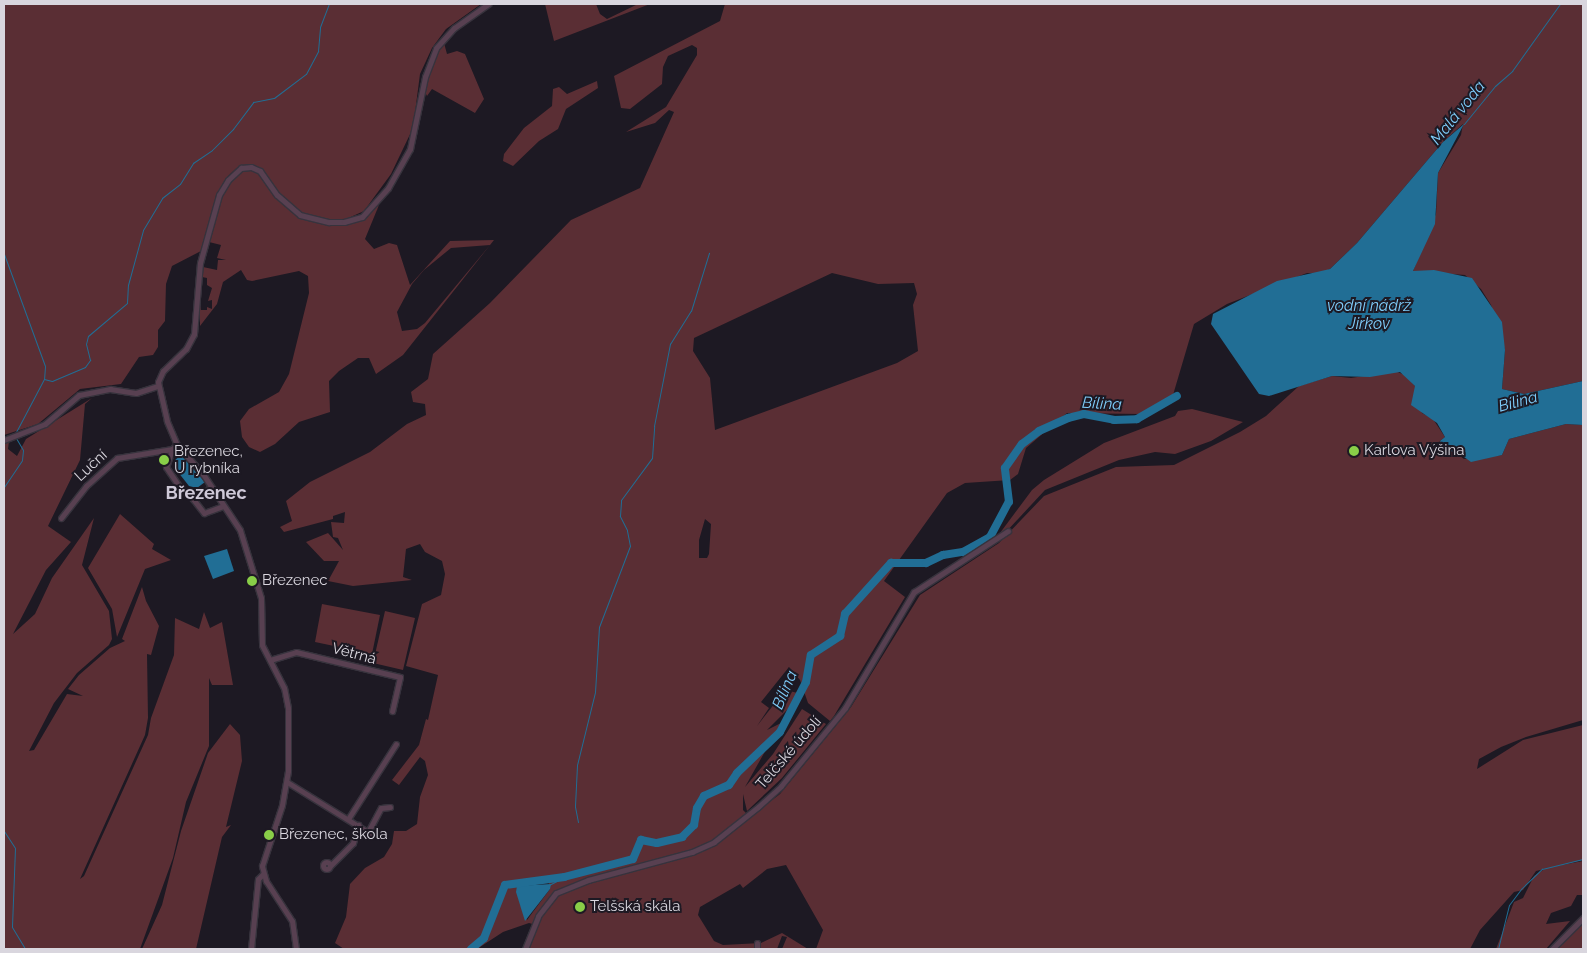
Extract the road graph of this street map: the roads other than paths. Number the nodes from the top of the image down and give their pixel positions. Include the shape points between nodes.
1 (488, 4) edge
2 (158, 386) junction
3 (4, 440) edge
4 (177, 445) junction
5 (172, 449) junction
6 (210, 488) junction
7 (193, 499) junction
8 (223, 506) junction
9 (61, 518) dead end
10 (1008, 531) dead end
11 (270, 660) junction
12 (392, 710) dead end
13 (396, 744) dead end
14 (286, 782) junction
15 (390, 807) dead end
16 (348, 818) junction
17 (358, 825) junction
18 (331, 865) dead end
19 (264, 874) junction
20 (1583, 918) edge
21 (757, 943) dead end
22 (251, 949) edge
23 (296, 949) edge
24 (525, 949) edge
25 (757, 949) edge
26 (1552, 949) edge

1 - 2 street via 454,28 436,48 425,77 410,149 388,188 362,217 329,222 300,215 278,195 260,171 251,167 241,168 228,180 219,195 200,263 194,334 186,349 163,371
2 - 3 street via 136,393 110,389 79,395 45,424
2 - 4 street
4 - 5 street, Luční
4 - 6 street
5 - 7 street via 166,467 180,488
5 - 9 street, Luční via 117,458 86,486
6 - 7 street
6 - 8 street
7 - 8 street via 204,513
8 - 11 street via 247,546 261,598 260,639
10 - 24 street, Telčské údolí via 914,592 845,708 780,786 758,806 714,842 692,852 588,880 556,894 538,916
11 - 12 street, Větrná via 292,652 400,677
11 - 14 street via 284,688 288,708
13 - 16 street
14 - 16 street
14 - 19 street via 263,858
15 - 17 street via 381,808 370,833
16 - 17 street
17 - 18 street via 353,843
19 - 22 street via 258,879
19 - 23 street via 292,921
20 - 26 street
21 - 25 street

